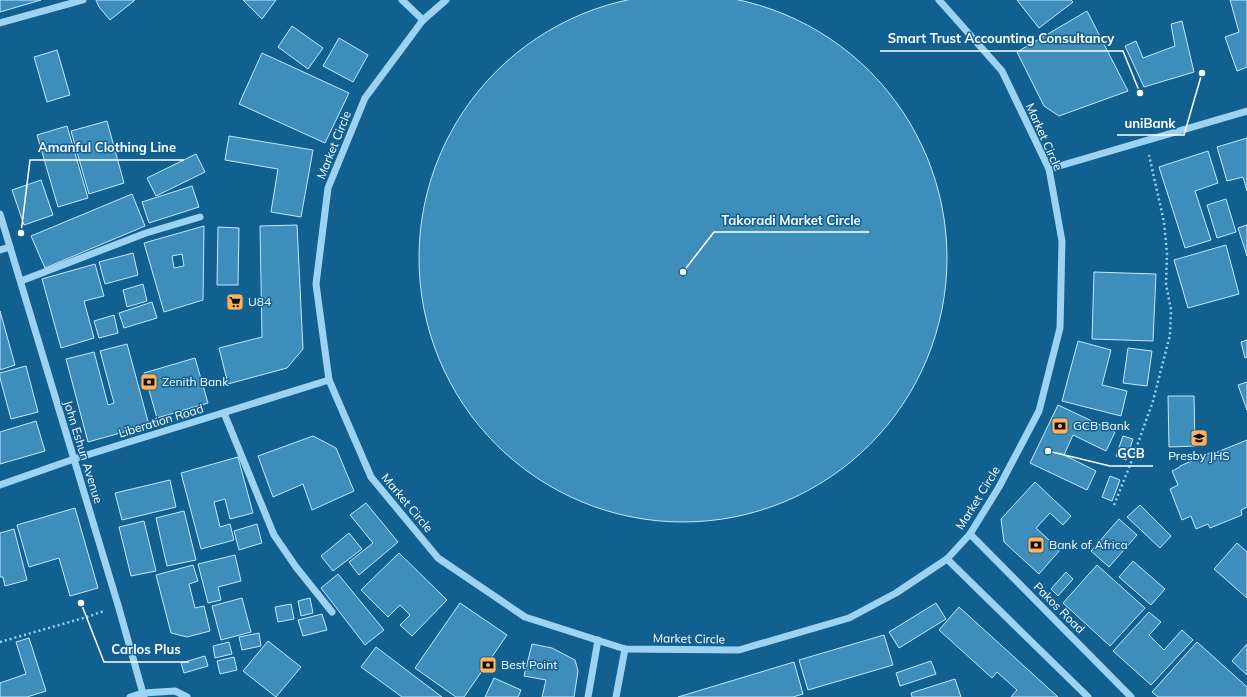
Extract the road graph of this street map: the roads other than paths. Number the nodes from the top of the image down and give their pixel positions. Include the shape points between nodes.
1 (83, 0) edge
2 (402, 0) edge
3 (446, 0) edge
4 (939, 0) edge
5 (423, 20) junction
6 (0, 23) edge
7 (1247, 111) edge
8 (1049, 170) junction
9 (0, 214) edge
10 (200, 217) dead end
11 (10, 247) junction
12 (0, 250) edge
13 (21, 281) junction
14 (329, 380) junction
15 (224, 412) junction
16 (74, 459) junction
17 (0, 485) edge
18 (970, 534) junction
19 (947, 559) junction
20 (332, 612) dead end
21 (598, 640) junction
22 (625, 649) junction
23 (143, 695) edge
24 (130, 697) edge
25 (187, 697) edge
26 (588, 697) edge
27 (616, 697) edge
28 (1088, 697) edge
29 (1131, 697) edge

1 - 6 street
2 - 5 street
3 - 5 street, Market Circle
4 - 8 street, Market Circle via 1002,71
5 - 14 street, Market Circle via 365,98 328,188 316,284
7 - 8 street
8 - 18 street, Market Circle via 1062,242 1060,328 1039,411 999,487
9 - 11 street, John Eshun Avenue
10 - 13 street via 146,233
11 - 12 street
11 - 13 street, John Eshun Avenue
13 - 16 street, John Eshun Avenue
14 - 15 street, Liberation Road
14 - 21 street, Market Circle via 371,477 438,558 525,617
15 - 16 street, Liberation Road
15 - 20 street via 274,535
16 - 17 street, Liberation Road
16 - 23 street, John Eshun Avenue
18 - 19 street, Market Circle
18 - 29 street, Pakos Road
19 - 22 street, Market Circle via 896,593 849,618 740,650
19 - 28 street
21 - 22 street, Market Circle
21 - 26 street
22 - 27 street
23 - 24 street
23 - 25 street via 175,691

